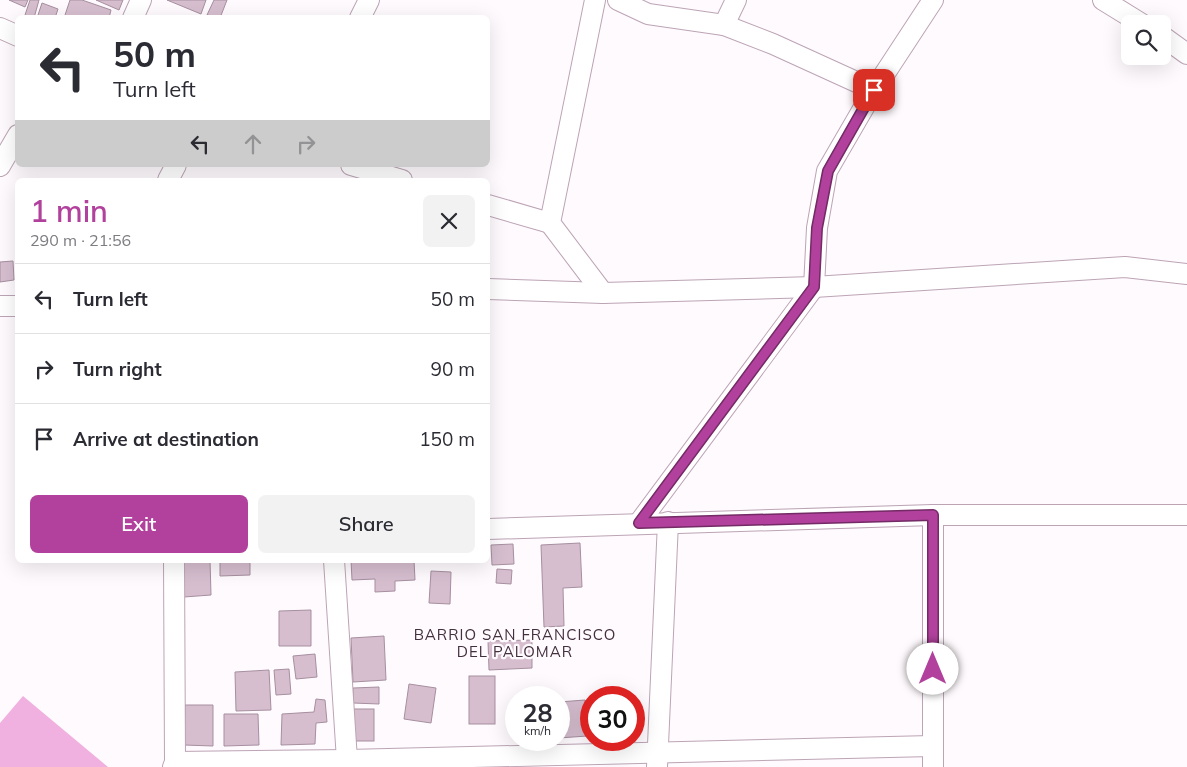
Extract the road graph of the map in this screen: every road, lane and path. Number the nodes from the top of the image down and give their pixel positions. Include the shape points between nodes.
1 (141, 0) edge
2 (369, 0) edge
3 (595, 0) edge
4 (618, 0) edge
5 (736, 0) edge
6 (933, 0) edge
7 (1103, 0) edge
8 (134, 15) edge
9 (362, 15) edge
10 (1127, 15) edge
11 (724, 25) junction
12 (0, 28) edge
13 (15, 35) edge
14 (1171, 42) edge
15 (1187, 54) edge
16 (874, 90) junction
17 (15, 140) edge
18 (0, 166) edge
19 (358, 167) edge
20 (395, 178) edge
21 (490, 206) edge
22 (550, 223) junction
23 (1187, 274) edge
24 (814, 287) junction
25 (490, 289) edge
26 (604, 294) junction
27 (0, 306) edge
28 (15, 306) edge
29 (933, 515) junction
30 (1187, 515) edge
31 (668, 522) junction
32 (639, 523) junction
33 (490, 529) edge
34 (174, 563) edge
35 (334, 563) edge
36 (932, 746) junction
37 (657, 759) edge
38 (427, 762) edge
39 (174, 764) edge
40 (346, 764) edge
41 (933, 767) edge

1 - 8 street
2 - 9 street
3 - 22 street
4 - 11 street via 648,14
5 - 11 street
6 - 16 street
7 - 10 street
11 - 16 street
12 - 13 street
14 - 15 street
16 - 24 street via 828,171 817,228
17 - 18 street
19 - 20 street
21 - 22 street
22 - 26 street
23 - 24 street via 1124,267
24 - 26 street
24 - 32 street
25 - 26 street
27 - 28 street
29 - 30 street
29 - 31 street
29 - 36 street
31 - 32 street
31 - 37 street
32 - 33 street
34 - 39 street
35 - 40 street
36 - 37 street
36 - 41 street
37 - 38 street
38 - 40 street
39 - 40 street

